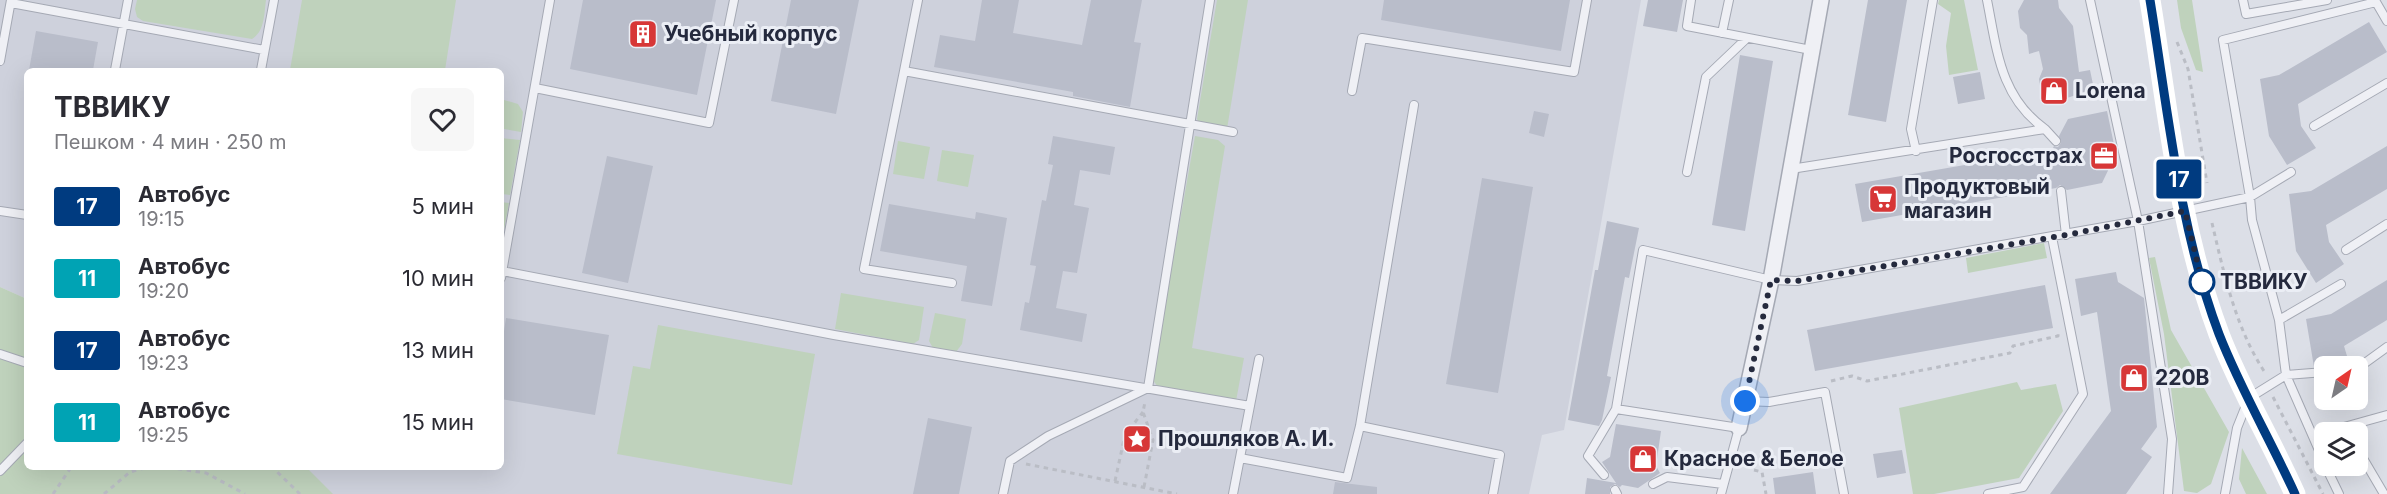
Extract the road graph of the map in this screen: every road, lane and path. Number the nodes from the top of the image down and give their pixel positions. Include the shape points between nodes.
1 (128, 0) edge
2 (274, 0) edge
3 (550, 0) edge
4 (734, 0) edge
5 (918, 0) edge
6 (1210, 0) edge
7 (1587, 0) edge
8 (1691, 0) edge
9 (1728, 0) edge
10 (1821, 0) edge
11 (1933, 0) edge
12 (1987, 0) edge
13 (2090, 0) edge
14 (2150, 0) edge
15 (2243, 0) edge
16 (2327, 0) edge
17 (11, 2) edge
18 (2387, 21) edge
19 (124, 24) junction
20 (1722, 33) junction
21 (1747, 38) junction
22 (2176, 39) dead end
23 (264, 50) junction
24 (1810, 50) junction
25 (0, 61) edge
26 (115, 68) edge
27 (261, 68) edge
28 (904, 71) junction
29 (2387, 83) edge
30 (535, 88) junction
31 (1352, 91) dead end
32 (1414, 105) dead end
33 (1188, 124) junction
34 (2314, 126) dead end
35 (2044, 129) junction
36 (1233, 132) dead end
37 (2056, 141) dead end
38 (1916, 151) junction
39 (1790, 170) junction
40 (1687, 172) dead end
41 (2291, 172) dead end
42 (2207, 183) dead end
43 (2061, 191) dead end
44 (2250, 197) junction
45 (0, 211) edge
46 (2185, 211) junction
47 (24, 215) edge
48 (2138, 221) junction
49 (2212, 223) dead end
50 (2387, 224) edge
51 (2066, 235) junction
52 (2052, 237) junction
53 (2346, 250) dead end
54 (504, 263) edge
55 (504, 274) edge
56 (1771, 280) junction
57 (952, 283) dead end
58 (2341, 284) dead end
59 (2279, 320) junction
60 (2056, 326) dead end
61 (2387, 347) edge
62 (0, 354) edge
63 (1259, 359) dead end
64 (2368, 361) edge
65 (24, 362) edge
66 (2314, 373) edge
67 (2286, 375) junction
68 (1829, 381) dead end
69 (2272, 384) junction
70 (1148, 388) junction
71 (2249, 398) junction
72 (1745, 401) junction
73 (1250, 406) junction
74 (1617, 409) junction
75 (1143, 412) junction
76 (2387, 414) edge
77 (2360, 422) edge
78 (1360, 426) junction
79 (1738, 428) junction
80 (2312, 435) joint
81 (2314, 440) edge
82 (24, 446) edge
83 (1240, 458) junction
84 (1010, 461) junction
85 (2368, 467) edge
86 (69, 470) edge
87 (137, 470) edge
88 (186, 470) edge
89 (275, 470) edge
90 (1754, 470) dead end
91 (0, 471) edge
92 (1604, 475) dead end
93 (2330, 476) edge
94 (1115, 481) junction
95 (1653, 484) dead end
96 (1723, 484) junction
97 (1144, 487) junction
98 (53, 494) edge
99 (104, 494) edge
100 (245, 494) edge
101 (300, 494) edge
102 (1003, 494) edge
103 (1177, 494) edge
104 (1233, 494) edge
105 (1493, 494) edge
106 (1721, 494) edge
107 (1766, 494) edge
108 (1844, 494) edge
109 (1988, 494) edge
110 (2168, 494) edge
111 (2226, 494) edge
112 (2295, 494) edge
113 (2323, 494) edge
114 (2339, 494) edge
115 (2384, 494) edge

1 - 19 lane
2 - 23 lane
3 - 30 lane
4 - 30 lane via 709,123
5 - 28 lane
6 - 33 lane
7 - 31 lane via 1574,72 1362,38
8 - 20 lane via 1687,26
9 - 20 lane
10 - 24 street
11 - 38 lane via 1911,129
12 - 35 lane via 2002,73 2027,116
13 - 48 lane
14 - 46 street
15 - 16 lane via 2246,14
17 - 19 lane
17 - 25 lane
18 - 44 lane via 2376,2 2223,40
19 - 23 lane
19 - 26 lane
20 - 21 lane
21 - 24 lane
21 - 40 lane via 1706,76
22 - 42 path via 2188,69
23 - 27 lane
24 - 39 street
28 - 33 lane
28 - 57 lane via 864,269
29 - 34 lane
30 - 54 lane
32 - 78 lane
33 - 36 lane
33 - 70 lane
35 - 37 lane
35 - 38 lane
38 - 39 lane
39 - 56 street
41 - 44 lane
43 - 51 lane
44 - 46 lane
44 - 59 lane via 2252,220
45 - 47 lane
46 - 48 lane
46 - 71 street via 2219,334
48 - 51 lane
48 - 110 lane via 2172,439
49 - 69 path via 2226,283 2255,358
50 - 53 lane
51 - 52 lane
52 - 56 lane via 1797,281
52 - 109 lane via 2083,394 2023,487
55 - 70 lane
56 - 72 street
56 - 74 lane via 1643,250
58 - 59 lane
59 - 67 lane
60 - 68 path via 2058,336 2013,346 2010,353 1867,381 1852,376
61 - 64 lane
62 - 65 lane
63 - 73 lane
66 - 67 lane
67 - 69 lane
67 - 80 lane
69 - 71 lane
69 - 113 path via 2274,399
70 - 73 lane
70 - 75 path
70 - 84 lane via 1048,436
71 - 111 lane via 2237,428
71 - 112 street
72 - 79 street
72 - 108 lane via 1769,402 1825,392
73 - 83 lane
74 - 79 lane
74 - 92 lane via 1588,456
75 - 94 path via 1125,435
75 - 97 path via 1153,440
76 - 77 lane
78 - 83 lane via 1347,478
78 - 105 lane via 1500,455
79 - 96 lane
80 - 81 lane
82 - 91 lane
83 - 104 lane
84 - 94 path
84 - 102 lane
85 - 115 lane
86 - 98 path
87 - 99 path
88 - 100 path via 206,473
89 - 101 path
90 - 107 path via 1762,472
93 - 114 lane
94 - 97 path
95 - 96 lane via 1667,477
96 - 106 lane
97 - 103 path

